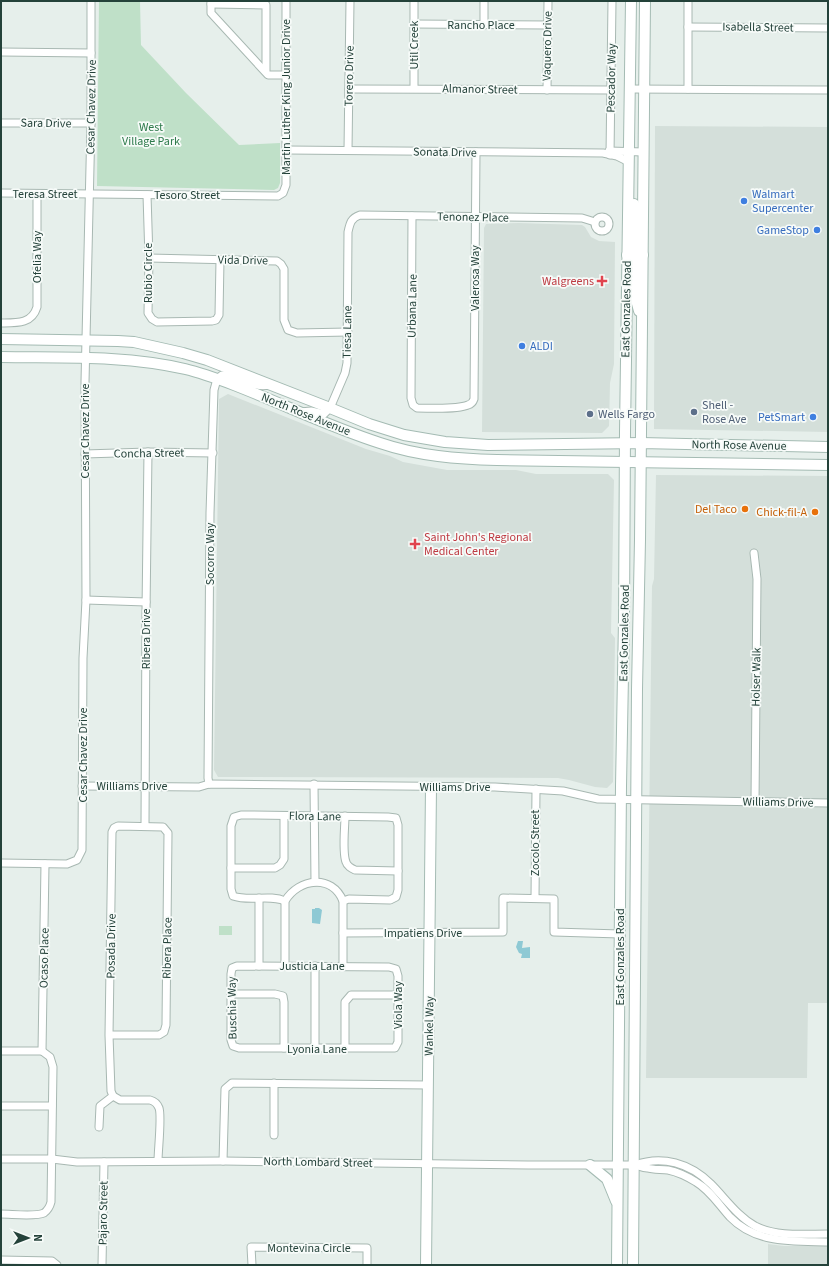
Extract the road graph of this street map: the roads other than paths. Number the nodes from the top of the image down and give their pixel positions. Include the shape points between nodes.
1 (91, 1) edge
2 (286, 1) edge
3 (350, 1) edge
4 (414, 1) edge
5 (484, 1) edge
6 (548, 1) edge
7 (612, 1) edge
8 (631, 1) edge
9 (645, 1) edge
10 (688, 1) edge
11 (211, 3) edge
12 (414, 24) junction
13 (484, 25) junction
14 (548, 25) junction
15 (688, 27) junction
16 (828, 28) edge
17 (1, 52) edge
18 (91, 53) junction
19 (266, 71) junction
20 (286, 75) junction
21 (349, 88) junction
22 (414, 88) junction
23 (630, 89) junction
24 (644, 89) junction
25 (688, 89) junction
26 (547, 90) junction
27 (610, 90) junction
28 (828, 90) edge
29 (1, 123) edge
30 (91, 123) junction
31 (287, 150) junction
32 (348, 150) junction
33 (629, 151) junction
34 (476, 152) junction
35 (644, 152) junction
36 (608, 153) junction
37 (629, 162) junction
38 (628, 191) junction
39 (1, 193) edge
40 (283, 193) joint
41 (37, 194) junction
42 (89, 195) junction
43 (147, 195) junction
44 (412, 216) junction
45 (475, 217) junction
46 (352, 220) joint
47 (594, 222) dead end
48 (627, 255) junction
49 (643, 255) junction
50 (149, 258) junction
51 (220, 260) junction
52 (642, 320) junction
53 (1, 323) edge
54 (348, 332) junction
55 (1, 339) edge
56 (86, 340) junction
57 (1, 357) edge
58 (86, 358) junction
59 (217, 379) junction
60 (269, 385) junction
61 (473, 403) joint
62 (330, 408) junction
63 (300, 412) junction
64 (646, 443) junction
65 (625, 444) junction
66 (828, 447) edge
67 (148, 452) junction
68 (213, 453) junction
69 (85, 454) junction
70 (625, 461) junction
71 (640, 461) junction
72 (828, 465) edge
73 (754, 553) dead end
74 (86, 600) junction
75 (146, 602) junction
76 (621, 619) junction
77 (637, 690) junction
78 (209, 784) junction
79 (314, 784) junction
80 (82, 786) junction
81 (144, 786) junction
82 (431, 787) junction
83 (536, 789) junction
84 (621, 800) junction
85 (637, 800) junction
86 (754, 802) junction
87 (828, 803) edge
88 (284, 816) junction
89 (314, 816) junction
90 (345, 816) junction
91 (145, 826) junction
92 (1, 863) edge
93 (45, 864) junction
94 (232, 868) junction
95 (398, 871) junction
96 (315, 882) junction
97 (259, 898) junction
98 (535, 898) junction
99 (285, 901) junction
100 (343, 901) junction
101 (344, 933) junction
102 (430, 933) junction
103 (620, 934) junction
104 (258, 966) junction
105 (285, 966) junction
106 (315, 966) junction
107 (344, 966) junction
108 (393, 968) joint
109 (232, 969) joint
110 (231, 994) junction
111 (398, 995) junction
112 (109, 1035) junction
113 (396, 1045) joint
114 (235, 1046) joint
115 (284, 1048) junction
116 (315, 1048) junction
117 (345, 1049) junction
118 (1, 1051) edge
119 (42, 1052) junction
120 (274, 1083) junction
121 (428, 1085) junction
122 (113, 1096) junction
123 (1, 1106) edge
124 (52, 1106) junction
125 (99, 1127) dead end
126 (274, 1135) dead end
127 (52, 1159) junction
128 (1, 1160) edge
129 (158, 1161) junction
130 (223, 1161) junction
131 (104, 1162) junction
132 (427, 1164) junction
133 (635, 1164) junction
134 (590, 1165) junction
135 (618, 1165) junction
136 (618, 1206) junction
137 (1, 1214) edge
138 (828, 1234) edge
139 (828, 1242) edge
140 (1, 1260) edge
141 (57, 1265) edge
142 (102, 1265) edge
143 (252, 1265) edge
144 (367, 1265) edge
145 (426, 1265) edge
146 (617, 1265) edge
147 (633, 1265) edge

1 - 18 street, Cesar Chavez Drive
2 - 20 street, Martin Luther King Junior Drive
3 - 21 street, Torero Drive
4 - 12 street, Util Creek
5 - 13 street
6 - 14 street, Vaquero Drive
7 - 27 street, Pescador Way
8 - 23 main road, East Gonzales Road
9 - 24 main road, East Gonzales Road
10 - 15 street
11 - 19 street via 211,13
11 - 19 street via 266,5
12 - 13 street, Rancho Place
12 - 22 street, Util Creek
13 - 14 street, Rancho Place
14 - 26 street, Vaquero Drive
15 - 16 street, Isabella Street
15 - 25 street
17 - 18 street
18 - 30 street, Cesar Chavez Drive
19 - 20 street via 268,75
20 - 31 street, Martin Luther King Junior Drive
21 - 22 street, Almanor Street
21 - 32 street, Torero Drive
22 - 26 street, Almanor Street
23 - 24 street
23 - 33 main road, East Gonzales Road
24 - 25 street
24 - 35 main road, East Gonzales Road
25 - 28 street
26 - 27 street, Almanor Street
27 - 36 street, Pescador Way
29 - 30 street, Sara Drive
30 - 42 street, Cesar Chavez Drive
31 - 32 street, Sonata Drive
31 - 40 street, Martin Luther King Junior Drive via 286,185
32 - 34 street, Sonata Drive
33 - 35 street, Sonata Drive
33 - 36 street, Sonata Drive
33 - 37 main road, East Gonzales Road
34 - 36 street, Sonata Drive
34 - 45 street, Valerosa Way
35 - 49 main road, East Gonzales Road
36 - 37 street, Sonata Drive
37 - 38 main road, East Gonzales Road
38 - 48 main road, East Gonzales Road
38 - 49 main road via 634,203 636,250
39 - 41 street, Teresa Street
40 - 43 street, Tesoro Street via 278,196
41 - 42 street, Teresa Street
41 - 53 street, Ofelia Way via 36,311 26,321
42 - 43 street, Tesoro Street
42 - 56 street, Cesar Chavez Drive
43 - 50 street, Rubio Circle
44 - 45 street, Tenonez Place
44 - 46 street, Tenonez Place via 360,215
44 - 61 street, Urbana Lane via 412,405 417,408 459,407
45 - 47 street, Tenonez Place via 582,218
45 - 61 street, Valerosa Way
46 - 54 street, Tiesa Lane via 348,232
48 - 52 main road via 634,258 635,296
48 - 65 main road, East Gonzales Road
49 - 52 main road, East Gonzales Road
50 - 51 street, Vida Drive
50 - 51 street, Rubio Circle via 148,313 158,322 216,320 219,315
51 - 54 street, Vida Drive via 277,261 281,264 284,269 284,320 288,330
52 - 64 main road, East Gonzales Road
54 - 62 street, Tiesa Lane via 345,373
55 - 56 main road, North Rose Avenue
56 - 58 street, Cesar Chavez Drive
56 - 60 main road, North Rose Avenue via 134,342 183,353
57 - 58 main road, North Rose Avenue
58 - 59 main road, North Rose Avenue via 128,359 160,364
58 - 69 street, Cesar Chavez Drive
59 - 60 street via 226,375 261,387
59 - 63 main road, North Rose Avenue
59 - 68 street, Socorro Way via 214,390
60 - 62 main road, North Rose Avenue
62 - 63 street via 324,414
62 - 65 main road, North Rose Avenue via 397,433 445,442 488,446
63 - 70 main road, North Rose Avenue via 380,443 452,458
64 - 65 main road, North Rose Avenue
64 - 66 main road, North Rose Avenue
64 - 71 main road, East Gonzales Road
65 - 70 main road, East Gonzales Road
67 - 68 street, Concha Street
67 - 69 street, Concha Street
67 - 75 street, Ribera Drive
68 - 78 street, Socorro Way via 210,520
69 - 74 street, Cesar Chavez Drive
70 - 71 main road, North Rose Avenue
70 - 76 main road, East Gonzales Road
71 - 72 main road, North Rose Avenue
71 - 77 main road, East Gonzales Road
73 - 86 street, Holser Walk via 757,579
74 - 75 street
74 - 80 street, Cesar Chavez Drive
75 - 81 street, Ribera Drive
76 - 77 main road via 632,630 631,680
76 - 84 main road, East Gonzales Road
77 - 85 main road, East Gonzales Road
78 - 79 street, Williams Drive
78 - 81 street, Williams Drive
79 - 82 street, Williams Drive
79 - 89 street
80 - 81 street, Williams Drive
80 - 93 street, Cesar Chavez Drive via 82,850 73,863
81 - 91 street, Ribera Drive
82 - 83 street, Williams Drive
82 - 102 main road, Wankel Way
83 - 84 street, Williams Drive
83 - 98 street, Zocolo Street
84 - 85 street, Williams Drive
84 - 103 main road, East Gonzales Road
85 - 86 street, Williams Drive
85 - 133 main road, East Gonzales Road
86 - 87 street, Williams Drive
88 - 89 street, Flora Lane
88 - 94 street via 284,859 280,865 275,868
88 - 94 street, Flora Lane via 241,815 234,818 231,826
89 - 90 street, Flora Lane
89 - 96 street
90 - 95 street via 345,853 346,862 350,867 355,870
90 - 95 street, Flora Lane via 396,818
91 - 112 street, Posada Drive via 118,826 112,832
91 - 112 street, Ribera Place via 163,827 168,833 166,1025 164,1032 159,1035
92 - 93 street
93 - 119 street, Ocaso Place
94 - 97 street via 233,896
95 - 100 street via 396,897 390,900
96 - 99 street via 298,888
96 - 100 street via 332,887
97 - 99 street via 278,898
97 - 104 street
98 - 102 street, Impatiens Drive via 503,898 503,932
98 - 103 street via 554,898 554,932
99 - 105 street
100 - 101 street
101 - 102 street, Impatiens Drive
101 - 107 street
102 - 121 main road, Wankel Way
103 - 135 main road, East Gonzales Road
104 - 105 street, Justicia Lane
104 - 109 street, Justicia Lane via 237,966
105 - 106 street, Justicia Lane
106 - 107 street, Justicia Lane
106 - 116 street
107 - 108 street, Justicia Lane
108 - 111 street, Viola Way via 396,968 398,976
109 - 110 street, Buschia Way
110 - 114 street, Buschia Way via 231,1040
110 - 115 street via 283,996
111 - 113 street, Viola Way
111 - 117 street via 351,995 345,1002
112 - 122 street, Posada Drive
113 - 117 street, Lyonia Lane via 395,1048
114 - 115 street, Lyonia Lane
115 - 116 street, Lyonia Lane
116 - 117 street, Lyonia Lane
118 - 119 street
119 - 124 street via 50,1057 53,1067
120 - 121 street
120 - 126 street
120 - 130 street via 232,1083 224,1089
121 - 132 main road, Wankel Way
122 - 125 street via 100,1106
122 - 129 street via 120,1100 150,1100 158,1105
123 - 124 street
124 - 127 street
127 - 128 street, North Lombard Street
127 - 131 street, North Lombard Street
127 - 137 street via 51,1202 46,1212
129 - 130 street, North Lombard Street
129 - 131 street, North Lombard Street
130 - 132 street, North Lombard Street
131 - 142 street, Pajaro Street
132 - 134 street, North Lombard Street
132 - 145 main road, Wankel Way
133 - 135 street, North Lombard Street
133 - 138 street via 648,1160 666,1161 692,1169 710,1183 746,1220 763,1229 775,1233
133 - 139 street via 646,1168 670,1170 698,1183 740,1226 757,1234 774,1240
133 - 147 main road, East Gonzales Road
134 - 135 street, North Lombard Street
134 - 136 main road via 607,1179
135 - 136 main road, East Gonzales Road
136 - 146 main road, East Gonzales Road
140 - 141 street via 52,1261
143 - 144 street, Montevina Circle via 251,1248 367,1248

